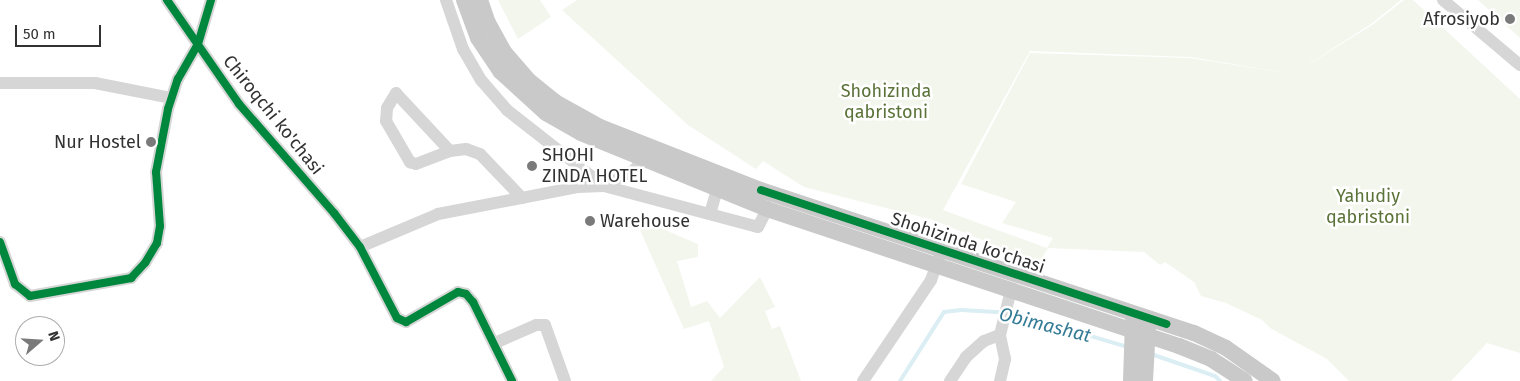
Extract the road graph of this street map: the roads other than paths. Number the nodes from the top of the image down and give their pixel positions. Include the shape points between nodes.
1 (167, 0) edge
2 (211, 0) edge
3 (446, 0) edge
4 (464, 0) edge
5 (480, 0) edge
6 (1443, 0) edge
7 (198, 44) junction
8 (1520, 65) edge
9 (0, 83) edge
10 (171, 98) junction
11 (450, 151) junction
12 (643, 160) junction
13 (604, 186) junction
14 (717, 189) junction
15 (522, 198) junction
16 (768, 208) junction
17 (710, 214) junction
18 (0, 242) edge
19 (360, 247) junction
20 (940, 257) junction
21 (1011, 290) junction
22 (1140, 324) junction
23 (1000, 332) junction
24 (494, 343) junction
25 (512, 381) edge
26 (565, 381) edge
27 (863, 381) edge
28 (950, 381) edge
29 (1000, 381) edge
30 (1131, 381) edge
31 (1144, 381) edge
32 (1245, 381) edge
33 (1273, 381) edge

1 - 7 street, Chiroqchi ko'chasi
2 - 7 street
3 - 13 street via 464,49 481,80 507,110
4 - 12 main road, Shohizinda ko'chasi via 478,38 489,55 530,101 562,124
5 - 20 main road, Shohizinda ko'chasi via 495,38 516,67 541,92 585,120
6 - 8 street
7 - 10 street
7 - 19 street, Chiroqchi ko'chasi via 239,104
9 - 10 street via 95,83
10 - 18 street via 156,172 160,226 157,243 131,278 30,296 14,284
11 - 11 street via 430,129 396,93 387,108 386,121 405,156 416,164
11 - 15 street via 466,149 480,154
12 - 13 street via 634,170
12 - 14 main road, Shohizinda ko'chasi
13 - 15 street via 578,186
13 - 17 street
14 - 16 main road, Shohizinda ko'chasi
14 - 17 street
15 - 19 street via 438,214
16 - 17 street via 758,228
16 - 20 main road, Shohizinda ko'chasi
19 - 24 street, Chiroqchi ko'chasi via 401,322 458,292 466,294
20 - 21 main road, Shohizinda ko'chasi
20 - 22 main road, Shohizinda ko'chasi
20 - 27 street via 931,280
21 - 22 main road, Shohizinda ko'chasi
21 - 23 street
22 - 30 main road
22 - 31 main road
22 - 32 main road, Shohizinda ko'chasi via 1211,359
22 - 33 main road, Shohizinda ko'chasi via 1210,340
23 - 28 street via 966,357
23 - 29 street via 1005,359
24 - 25 street
24 - 26 street via 536,325 545,325

